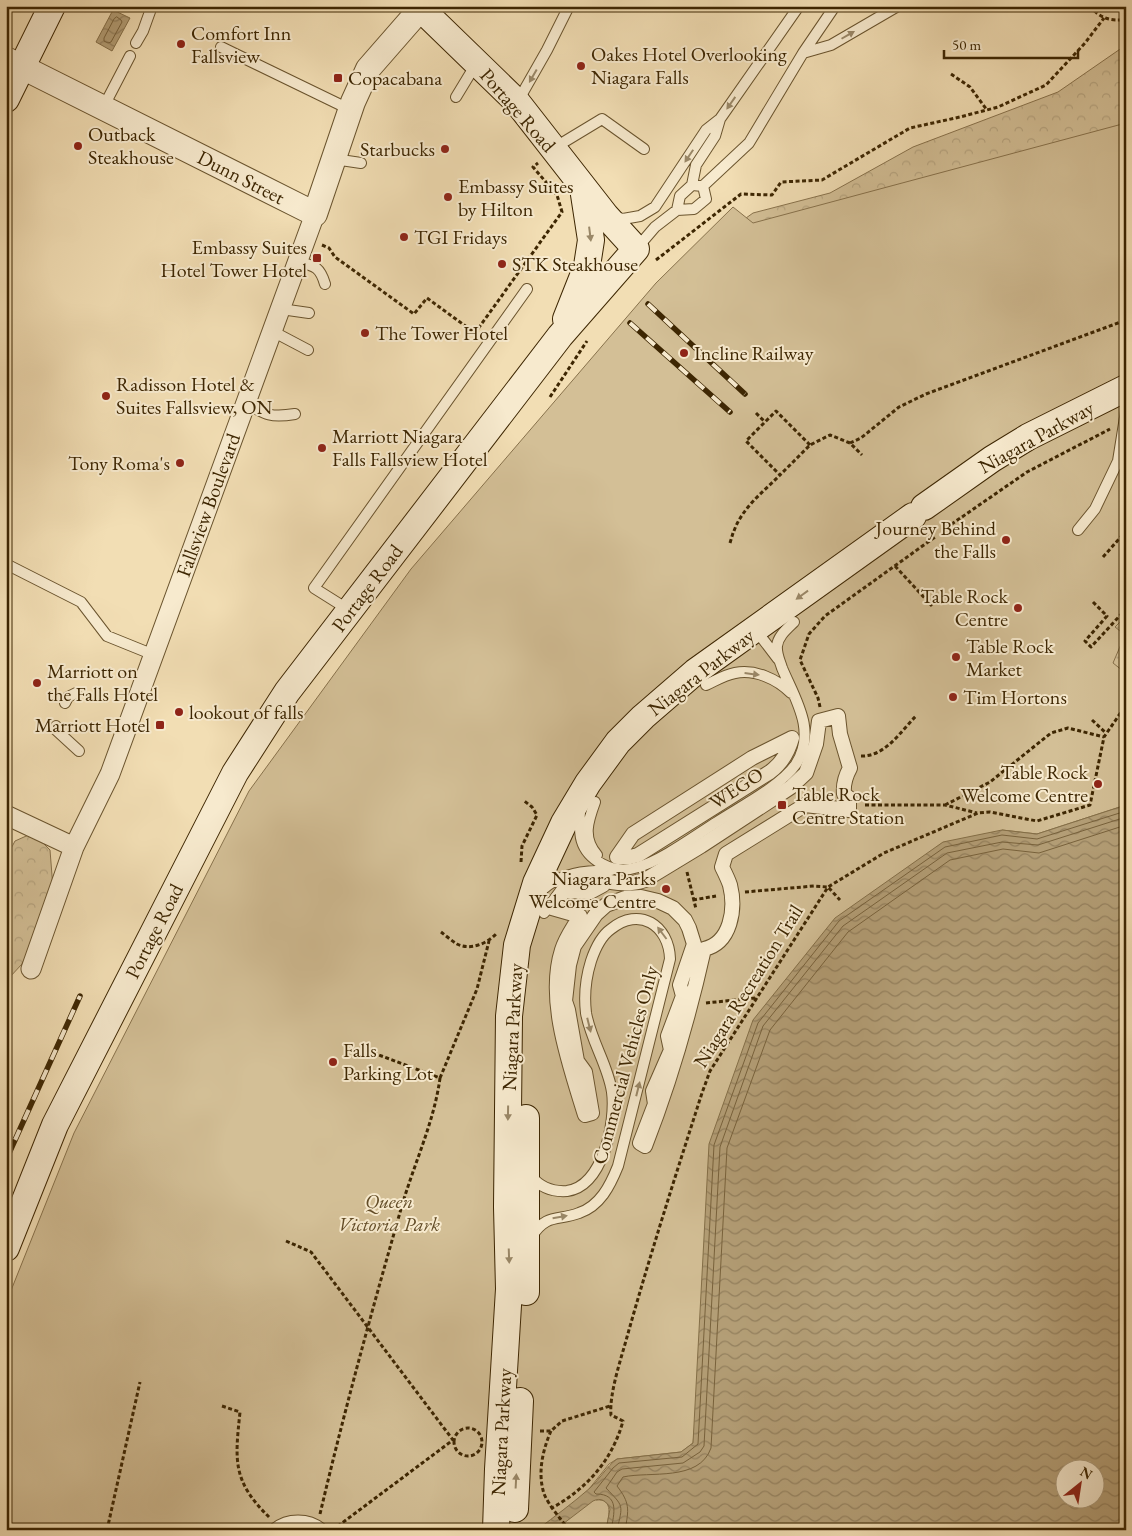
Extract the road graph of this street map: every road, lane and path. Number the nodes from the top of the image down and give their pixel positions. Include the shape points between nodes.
1 (52, 6) edge
2 (152, 6) edge
3 (569, 6) edge
4 (799, 6) edge
5 (835, 6) edge
6 (898, 6) edge
7 (1090, 6) edge
8 (420, 7) edge
9 (1104, 18) junction
10 (1126, 19) edge
11 (136, 43) dead end
12 (221, 46) dead end
13 (803, 53) junction
14 (130, 56) dead end
15 (14, 63) edge
16 (477, 63) junction
17 (951, 74) dead end
18 (456, 97) dead end
19 (6, 99) edge
20 (517, 102) junction
21 (103, 108) junction
22 (351, 110) junction
23 (987, 110) junction
24 (720, 119) junction
25 (644, 148) dead end
26 (553, 149) junction
27 (334, 159) junction
28 (361, 163) dead end
29 (533, 167) dead end
30 (582, 186) junction
31 (692, 186) junction
32 (703, 186) junction
33 (677, 210) junction
34 (315, 214) junction
35 (606, 216) junction
36 (335, 257) dead end
37 (642, 257) junction
38 (299, 262) junction
39 (325, 284) dead end
40 (527, 289) dead end
41 (281, 309) junction
42 (309, 313) dead end
43 (1126, 320) edge
44 (272, 332) junction
45 (591, 335) dead end
46 (560, 336) junction
47 (308, 350) dead end
48 (1126, 388) edge
49 (550, 397) dead end
50 (246, 403) junction
51 (756, 413) dead end
52 (1125, 413) edge
53 (296, 414) dead end
54 (765, 422) junction
55 (850, 443) junction
56 (810, 444) junction
57 (862, 455) dead end
58 (780, 474) junction
59 (930, 522) junction
60 (1078, 530) dead end
61 (1126, 530) edge
62 (730, 543) dead end
63 (1103, 557) dead end
64 (6, 564) edge
65 (895, 566) junction
66 (1093, 602) dead end
67 (932, 606) dead end
68 (1126, 609) edge
69 (350, 610) junction
70 (767, 644) junction
71 (154, 655) junction
72 (706, 685) junction
73 (76, 693) dead end
74 (796, 698) junction
75 (66, 703) dead end
76 (1126, 705) edge
77 (916, 716) dead end
78 (823, 719) junction
79 (1092, 720) dead end
80 (56, 726) dead end
81 (1105, 735) junction
82 (79, 751) dead end
83 (847, 753) junction
84 (588, 799) junction
85 (523, 800) dead end
86 (849, 804) junction
87 (945, 804) junction
88 (978, 813) junction
89 (6, 815) edge
90 (580, 827) junction
91 (74, 847) junction
92 (617, 857) joint
93 (520, 863) dead end
94 (630, 869) junction
95 (687, 870) dead end
96 (596, 871) junction
97 (678, 873) dead end
98 (556, 880) junction
99 (828, 887) junction
100 (840, 900) dead end
101 (536, 911) junction
102 (502, 927) dead end
103 (441, 932) dead end
104 (490, 941) junction
105 (31, 969) dead end
106 (755, 998) junction
107 (691, 1004) junction
108 (371, 1052) dead end
109 (440, 1078) junction
110 (526, 1151) junction
111 (286, 1241) dead end
112 (6, 1248) edge
113 (527, 1248) junction
114 (368, 1327) junction
115 (140, 1382) dead end
116 (222, 1406) dead end
117 (610, 1406) junction
118 (498, 1429) junction
119 (552, 1431) junction
120 (453, 1440) junction
121 (552, 1508) junction
122 (277, 1528) edge
123 (318, 1528) edge
124 (107, 1530) edge
125 (333, 1530) edge
126 (496, 1530) edge
127 (514, 1530) edge
128 (569, 1530) edge

1 - 15 main road
2 - 11 lane
3 -> 20 lane
4 -> 24 lane
5 - 13 lane
13 -> 6 lane via 831,45
7 - 9 path
8 - 16 main road, Portage Road
8 - 22 street, Fallsview Boulevard via 368,69
9 - 10 path
9 - 23 path via 1086,43 1046,85
12 - 22 lane
13 - 32 lane via 749,143
14 - 21 lane
15 - 19 main road
15 - 21 street, Dunn Street
16 - 18 lane
16 - 20 main road, Portage Road
17 - 23 path via 970,87
20 - 26 main road, Portage Road
21 - 34 street, Dunn Street
22 - 27 street, Fallsview Boulevard
23 - 37 path via 910,128 822,180 781,182 772,195 741,194
24 - 31 lane via 715,136 696,165
24 -> 35 lane via 706,130 655,206 640,216 623,219
25 - 26 lane via 602,120
26 - 30 main road, Portage Road
27 - 28 lane
27 - 34 street, Fallsview Boulevard
29 - 36 path via 557,195 562,212 475,332 427,298 414,314
30 - 35 main road, Portage Road
30 -> 46 main road via 592,240 586,266
31 - 32 lane
31 - 33 lane via 680,196
32 - 33 lane via 706,199 694,209
33 - 37 lane via 655,227
34 - 38 street, Fallsview Boulevard
35 - 37 main road, Portage Road
37 - 46 main road, Portage Road
38 - 39 lane via 319,269
38 - 41 street, Fallsview Boulevard
40 - 69 lane via 314,588
41 - 42 lane
41 - 44 street, Fallsview Boulevard
43 - 55 path via 926,394 899,407
44 - 47 lane
44 - 50 street, Fallsview Boulevard
45 - 49 path
46 - 69 main road, Portage Road
48 - 59 main road, Niagara Parkway via 1028,437 992,459
50 - 53 lane via 266,415
50 - 71 street, Fallsview Boulevard
51 - 54 path
52 - 59 path via 1027,472
52 - 59 main road, Niagara Parkway via 1037,451
52 - 60 lane via 1118,461 1095,509
54 - 56 path via 776,411
54 - 58 path via 746,441
55 - 56 path via 830,435
55 - 57 path
56 - 58 path
58 - 62 path via 737,521
59 - 65 path
59 -> 70 main road, Niagara Parkway
59 - 70 main road, Niagara Parkway
61 - 63 path
64 - 71 lane via 81,602 106,636
65 - 67 path
65 - 78 path via 825,616 809,634 800,660 818,698
66 - 68 path via 1107,616 1085,641 1091,646
69 - 112 main road, Portage Road via 287,692 235,773 55,1125
70 - 72 main road, Niagara Parkway
70 - 74 lane, WEGO
70 - 84 main road, Niagara Parkway via 695,672 643,717 607,757
71 - 91 street, Fallsview Boulevard via 110,774
72 -> 74 lane via 734,673 747,672 774,680
72 - 84 main road, Niagara Parkway via 672,713
73 - 75 lane via 68,697
74 - 94 lane, WEGO via 804,722 804,735 800,757 790,771 756,797 665,854 646,865
76 - 81 path, Niagara Recreation Trail
77 - 83 path via 880,752 867,756
78 - 83 street via 838,716
78 - 107 street via 819,721 816,744 806,772 791,787 645,880 622,884 601,880 602,885 590,892 564,891 552,908 580,916 562,948 556,993 570,1067 585,1115 592,1113 585,1072 577,1061 565,1001 574,946 596,914 619,899 649,898 673,908 685,920 694,944 680,985 683,996 668,1036 671,1050 652,1091 655,1104 640,1143 645,1146 676,1060
79 - 81 path
80 - 82 lane via 55,729
81 - 87 path via 1068,728 1051,733 990,782
81 - 88 path, Niagara Recreation Trail via 1090,805 1037,821 990,812
83 - 86 street via 850,768 845,778 844,794 849,798
84 - 90 main road, Niagara Parkway
84 - 94 lane via 590,846 608,862
84 - 101 main road, Niagara Parkway via 550,852 536,883
85 - 93 path via 537,815 522,846
86 - 87 path
86 - 107 street via 849,810 805,805 726,854 722,867 730,884 729,924 717,944 704,949
87 - 88 path
88 - 99 path, Niagara Recreation Trail via 884,853
89 - 91 street
90 - 94 lane, WEGO via 583,847 594,859 615,869
90 - 98 main road, Niagara Parkway
91 - 105 street, Fallsview Boulevard
92 - 92 street via 633,834 752,758 792,738 781,762 770,772 638,855
94 - 96 lane
95 - 97 path
96 - 98 lane via 580,872
96 - 101 lane via 581,874
98 - 101 main road, Niagara Parkway
99 - 100 path
99 - 106 path, Niagara Recreation Trail
101 - 110 main road, Niagara Parkway via 526,1019
101 -> 118 main road, Niagara Parkway via 517,946 509,1016 509,1288
102 - 104 path
103 - 104 path via 458,944 481,945
104 - 109 path via 477,989
106 - 107 path
106 - 117 path, Niagara Recreation Trail via 710,1071 702,1093 636,1307
108 - 109 path
109 - 114 path via 437,1100 409,1179
110 - 113 main road, Niagara Parkway
113 -> 110 lane, Commercial Vehicles Only via 539,1226 555,1217 578,1214 596,1204 618,1166 670,959 667,940 650,922 630,919 609,930 600,942 588,974 585,992 589,1028 612,1090 613,1105 609,1132 597,1170 578,1188 566,1191 548,1189 538,1184 528,1172
111 - 114 path via 311,1252
113 - 118 main road, Niagara Parkway via 525,1336
114 - 120 path
114 - 123 path via 344,1411
115 - 124 path
116 - 122 path via 240,1412 236,1450 245,1489
117 - 119 path via 562,1422
117 - 121 path via 611,1415 623,1421 606,1462 585,1486
118 - 119 path
118 - 120 path via 461,1429
118 - 120 path via 481,1437 480,1451 472,1456 458,1453
118 - 126 main road, Niagara Parkway
127 -> 118 main road, Niagara Parkway
119 - 121 path via 546,1443 541,1475 543,1491
120 - 125 path
121 - 128 path
122 - 123 street via 304,1523

